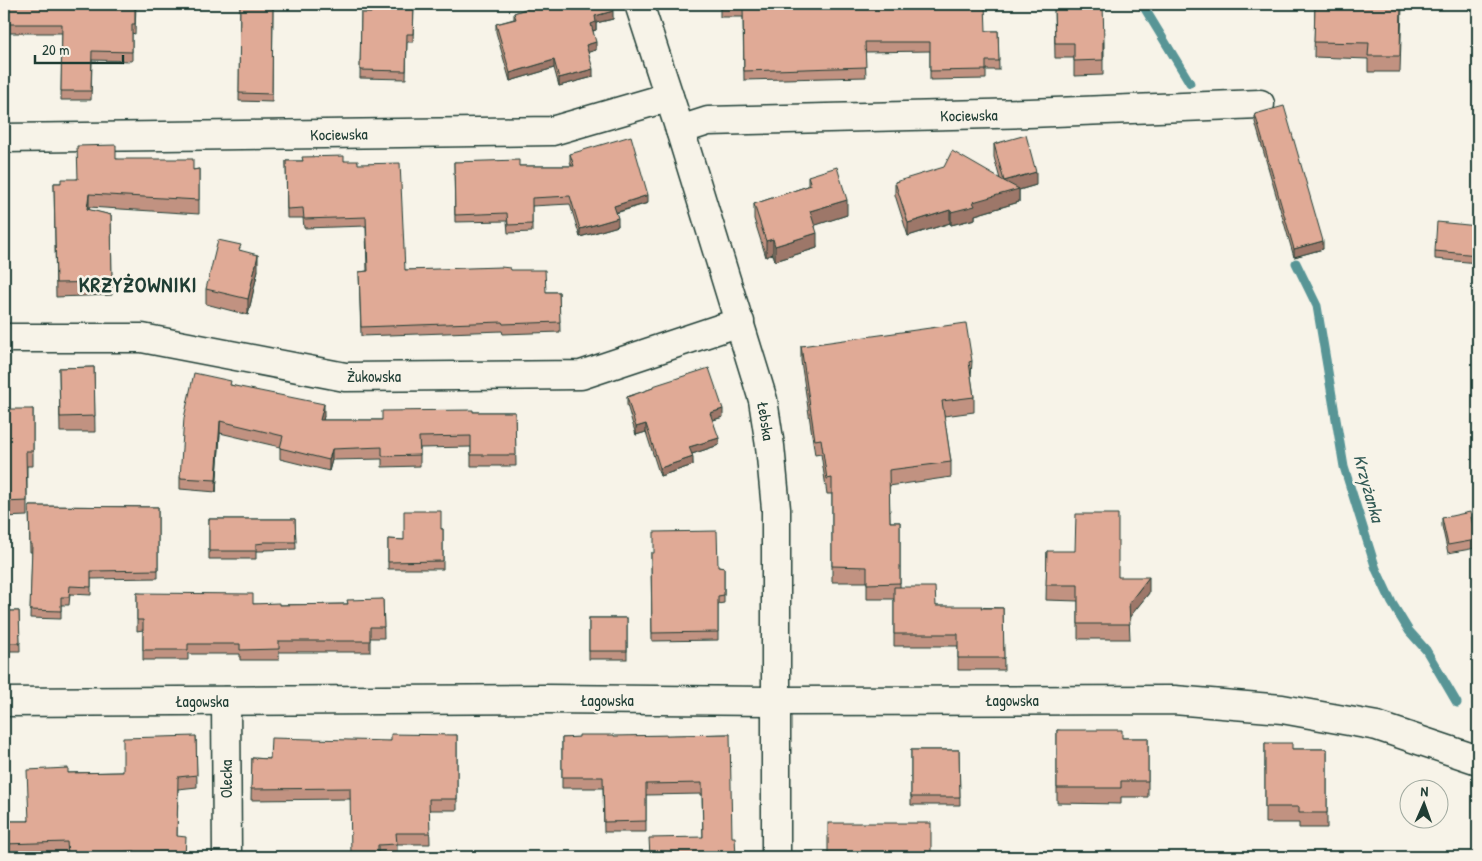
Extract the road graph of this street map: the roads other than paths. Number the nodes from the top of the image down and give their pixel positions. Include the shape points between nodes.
1 (639, 4) edge
2 (668, 96) junction
3 (1260, 104) dead end
4 (680, 130) junction
5 (4, 138) edge
6 (740, 322) junction
7 (4, 338) edge
8 (226, 701) junction
9 (775, 701) junction
10 (4, 702) edge
11 (1478, 760) edge
12 (227, 857) edge
13 (776, 857) edge

1 - 2 street, Łebska
2 - 4 street, Łebska
2 - 5 street, Kociewska via 552,131
3 - 4 street, Kociewska via 1029,114 708,121
4 - 6 street, Łebska
6 - 7 street, Żukowska via 581,375 345,377 142,338
6 - 9 street, Łebska via 763,400 776,509
8 - 9 street, Łagowska
8 - 10 street, Łagowska
8 - 12 street, Olecka
9 - 11 street, Łagowska via 1174,700 1282,709 1377,726
9 - 13 street, Łebska

